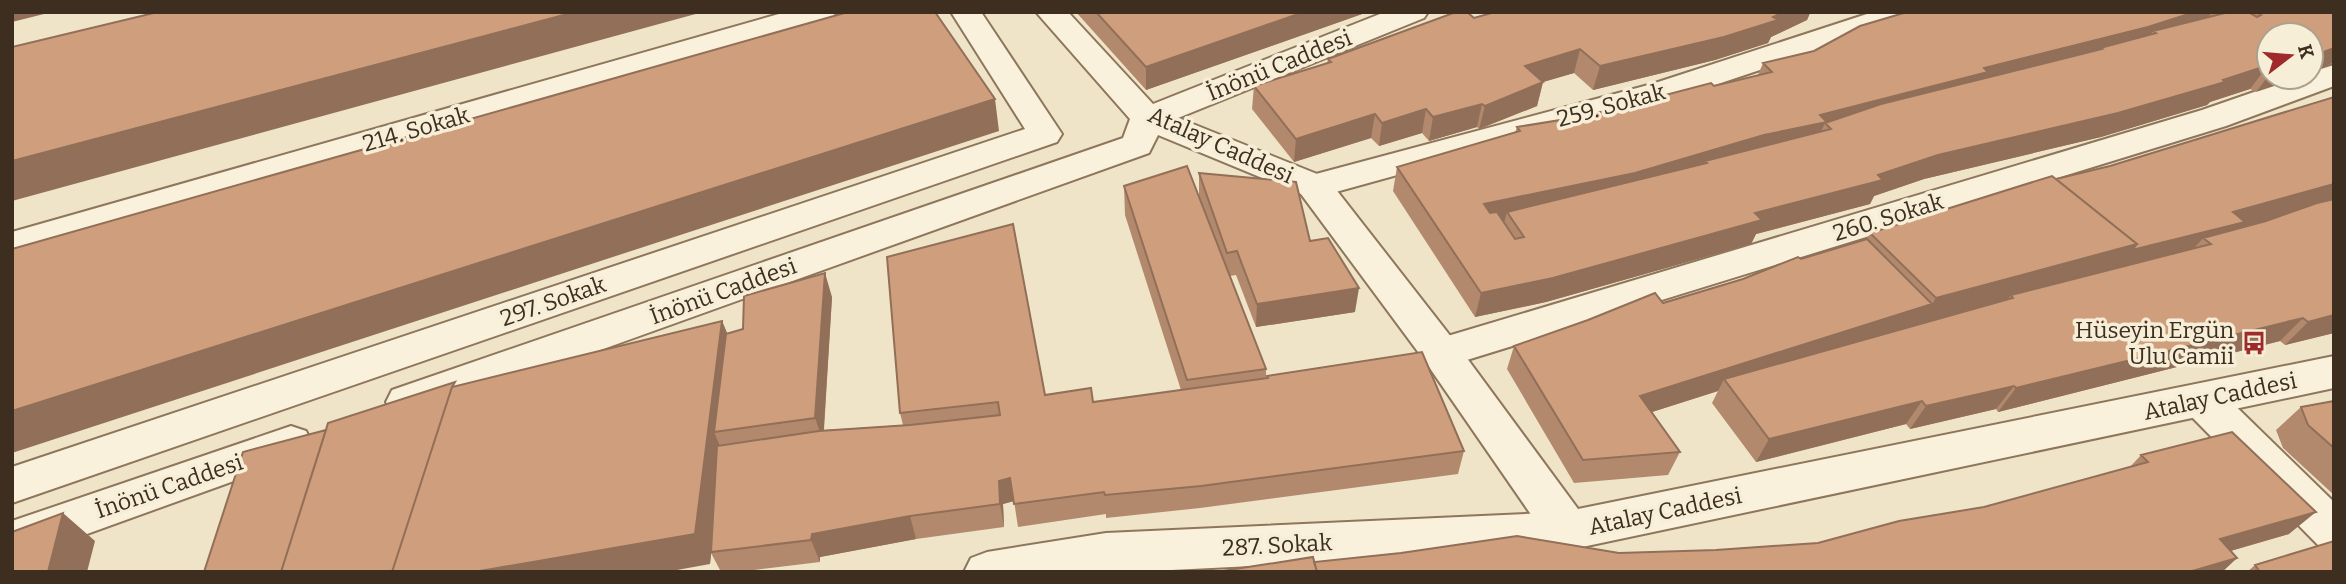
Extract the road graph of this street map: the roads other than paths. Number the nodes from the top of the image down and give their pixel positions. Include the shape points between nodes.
1 (821, 12) edge
2 (966, 12) edge
3 (1051, 12) edge
4 (1905, 12) edge
5 (1404, 14) edge
6 (2334, 75) edge
7 (1147, 118) junction
8 (1314, 186) junction
9 (12, 245) edge
10 (1441, 353) junction
11 (2334, 372) edge
12 (2202, 400) junction
13 (377, 413) edge
14 (325, 431) edge
15 (12, 485) edge
16 (1568, 531) junction
17 (2334, 531) edge
18 (12, 541) edge
19 (987, 572) edge

1 - 9 street, 214. Sokak
2 - 15 street, 297. Sokak via 1045,134
3 - 7 street, Atalay Caddesi
4 - 8 street, 259. Sokak via 1664,91
5 - 7 street, İnönü Caddesi
6 - 10 street, 260. Sokak via 2214,118
7 - 8 street, Atalay Caddesi
7 - 13 street, İnönü Caddesi via 1137,145
8 - 10 street, Atalay Caddesi
10 - 16 street, Atalay Caddesi
11 - 12 street, Atalay Caddesi
12 - 16 street, Atalay Caddesi
12 - 17 street
14 - 18 street, İnönü Caddesi
16 - 19 street, 287. Sokak via 1106,553

